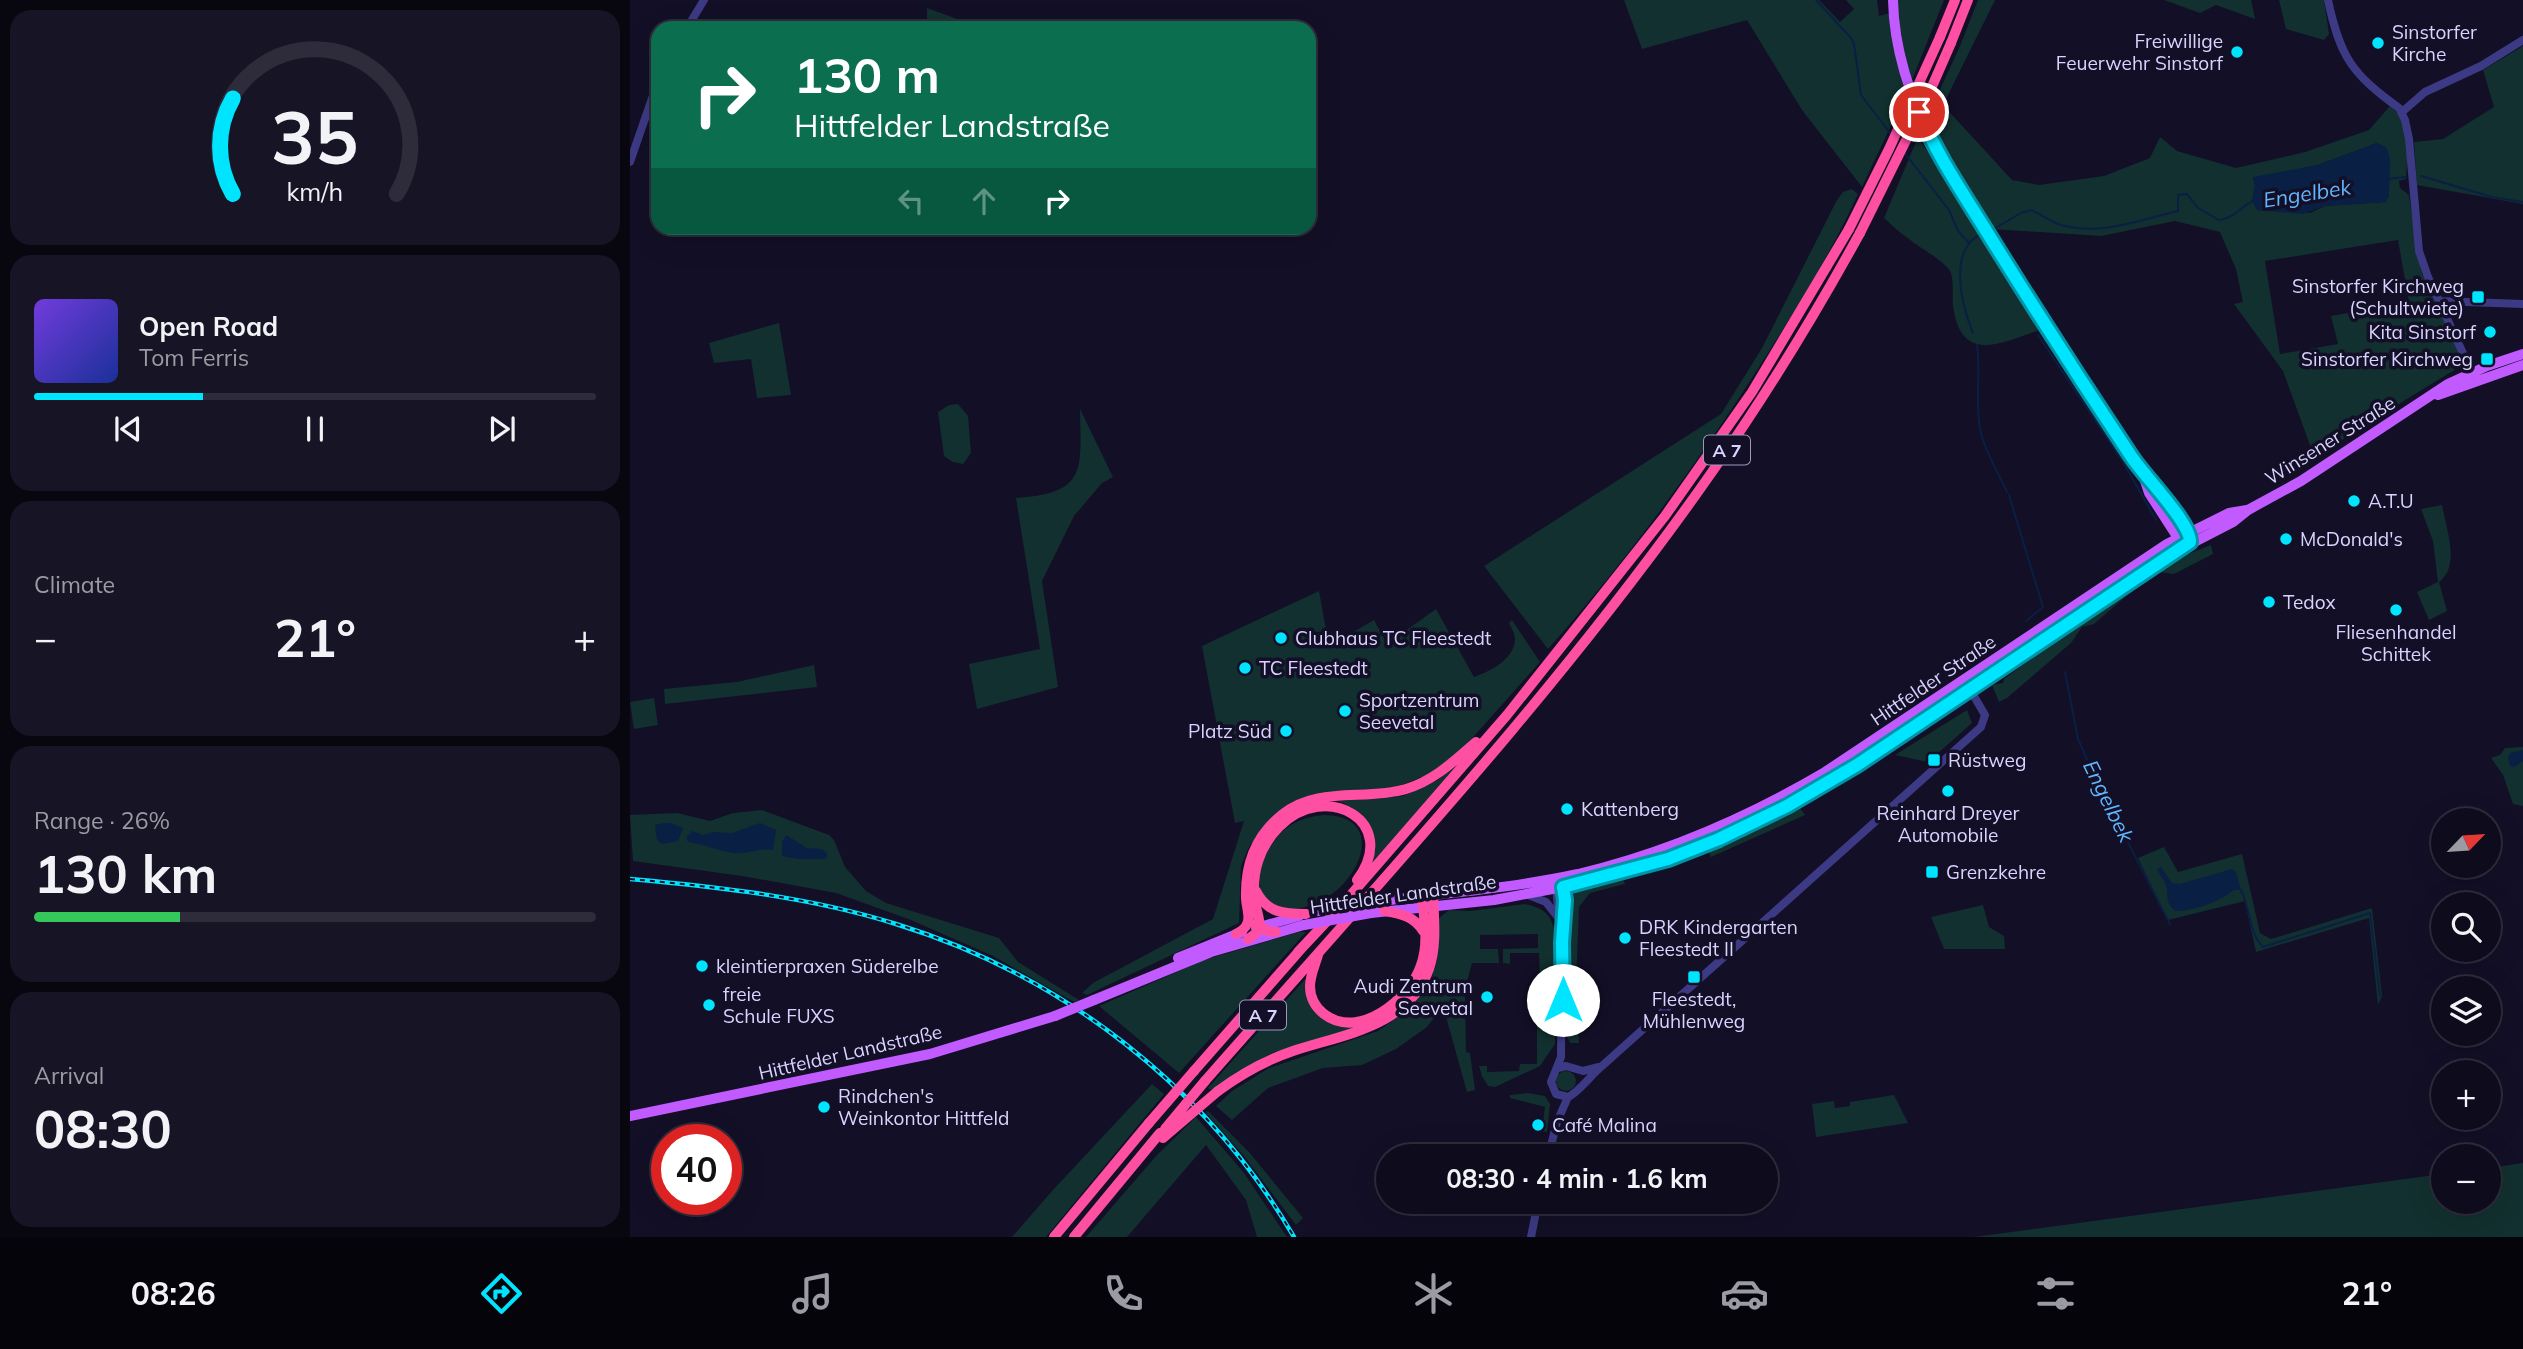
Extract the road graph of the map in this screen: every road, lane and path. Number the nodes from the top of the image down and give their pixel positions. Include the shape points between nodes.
1 (704, 0) edge
2 (1893, 0) edge
3 (1955, 0) edge
4 (1968, 0) edge
5 (2328, 0) edge
6 (691, 21) edge
7 (2523, 40) edge
8 (651, 101) edge
9 (2402, 111) junction
10 (630, 162) edge
11 (2439, 301) junction
12 (2523, 304) edge
13 (2523, 354) edge
14 (2523, 365) edge
15 (2472, 373) junction
16 (2431, 397) junction
17 (2142, 473) junction
18 (2248, 510) junction
19 (2189, 532) junction
20 (2178, 538) junction
21 (2189, 544) junction
22 (1967, 685) junction
23 (1507, 715) junction
24 (1701, 841) junction
25 (1559, 885) junction
26 (1254, 886) junction
27 (1526, 894) junction
28 (1428, 901) junction
29 (1383, 906) junction
30 (1557, 916) junction
31 (1249, 917) junction
32 (1309, 917) junction
33 (1259, 927) junction
34 (1276, 932) junction
35 (1236, 934) junction
36 (1425, 935) junction
37 (1248, 939) junction
38 (1562, 943) junction
39 (1321, 950) junction
40 (1298, 952) junction
41 (1113, 993) junction
42 (1562, 1032) junction
43 (1602, 1066) junction
44 (1558, 1068) junction
45 (1574, 1069) junction
46 (1582, 1084) junction
47 (1556, 1094) junction
48 (1568, 1097) junction
49 (630, 1116) edge
50 (1557, 1122) junction
51 (1162, 1136) junction
52 (1551, 1144) edge
53 (1536, 1214) edge
54 (1054, 1237) edge
55 (1074, 1237) edge
56 (1531, 1237) edge

1 - 6 street
2 - 17 main road via 1900,54 1915,104 1936,149
3 - 23 highway, A 7, bridge via 1849,229 1783,342 1628,565
4 - 39 highway, A 7, bridge via 1927,98 1860,233 1788,358 1675,524 1525,714
5 - 9 street via 2349,64
7 - 9 street via 2425,92
8 - 10 street
9 - 11 street via 2410,147 2419,251
11 - 12 street
11 - 15 street
13 - 15 main road, Winsener Straße
14 - 16 main road, Winsener Straße
15 - 16 main road, Winsener Straße
16 - 18 main road, Winsener Straße
17 - 19 main road
17 - 20 main road via 2149,493
18 - 19 main road, Winsener Straße via 2229,513
18 - 21 main road, Winsener Straße via 2234,523
19 - 20 main road, Winsener Straße
19 - 21 main road
20 - 21 main road
20 - 22 main road, Hittfelder Straße
21 - 22 main road, Hittfelder Straße
22 - 24 main road, Hittfelder Straße via 1816,777 1712,830
22 - 24 main road, Hittfelder Straße via 1857,765 1787,806
22 - 43 street via 1985,715 1981,727
23 - 31 highway via 1425,781 1380,794 1317,798 1285,812 1251,854 1246,890
23 - 40 highway, A 7
24 - 25 main road, Hittfelder Landstraße via 1650,864
25 - 27 main road, Hittfelder Landstraße
25 - 28 main road, Hittfelder Landstraße via 1490,889
25 - 30 street
25 - 38 street via 1565,900
26 - 32 highway via 1272,910
26 - 33 highway
26 - 40 highway via 1263,848 1292,817 1330,806 1353,813 1361,821 1370,845 1364,869
27 - 28 main road, Hittfelder Landstraße
27 - 30 street via 1546,902
28 - 29 main road, Hittfelder Landstraße
28 - 36 highway
28 - 51 highway, bridge via 1433,946 1429,970 1401,1010 1367,1028 1276,1058 1235,1079
29 - 32 main road, Hittfelder Landstraße, bridge
29 - 32 main road, Hittfelder Landstraße, bridge via 1371,913
29 - 36 highway via 1415,920
30 - 38 street
31 - 33 highway
31 - 35 highway via 1247,926
32 - 33 main road, Hittfelder Landstraße
32 - 34 main road, Hittfelder Landstraße
33 - 34 highway
33 - 35 main road, Hittfelder Landstraße
33 - 37 highway
34 - 37 main road, Hittfelder Landstraße
35 - 41 main road, Hittfelder Landstraße via 1175,959
36 - 39 highway via 1421,967 1405,993 1386,1010 1358,1021 1329,1018 1315,1004 1311,976
37 - 41 main road, Hittfelder Landstraße
38 - 42 street
39 - 51 highway, A 7, bridge
40 - 54 highway, A 7, bridge
41 - 49 main road, Hittfelder Landstraße, bridge via 930,1054
42 - 44 street
42 - 45 street
43 - 45 street
43 - 46 street
44 - 45 street
44 - 47 street via 1551,1082
45 - 46 street
46 - 48 street
47 - 48 street
47 - 50 street
48 - 50 street
50 - 52 street
51 - 55 highway, A 7
53 - 56 street

